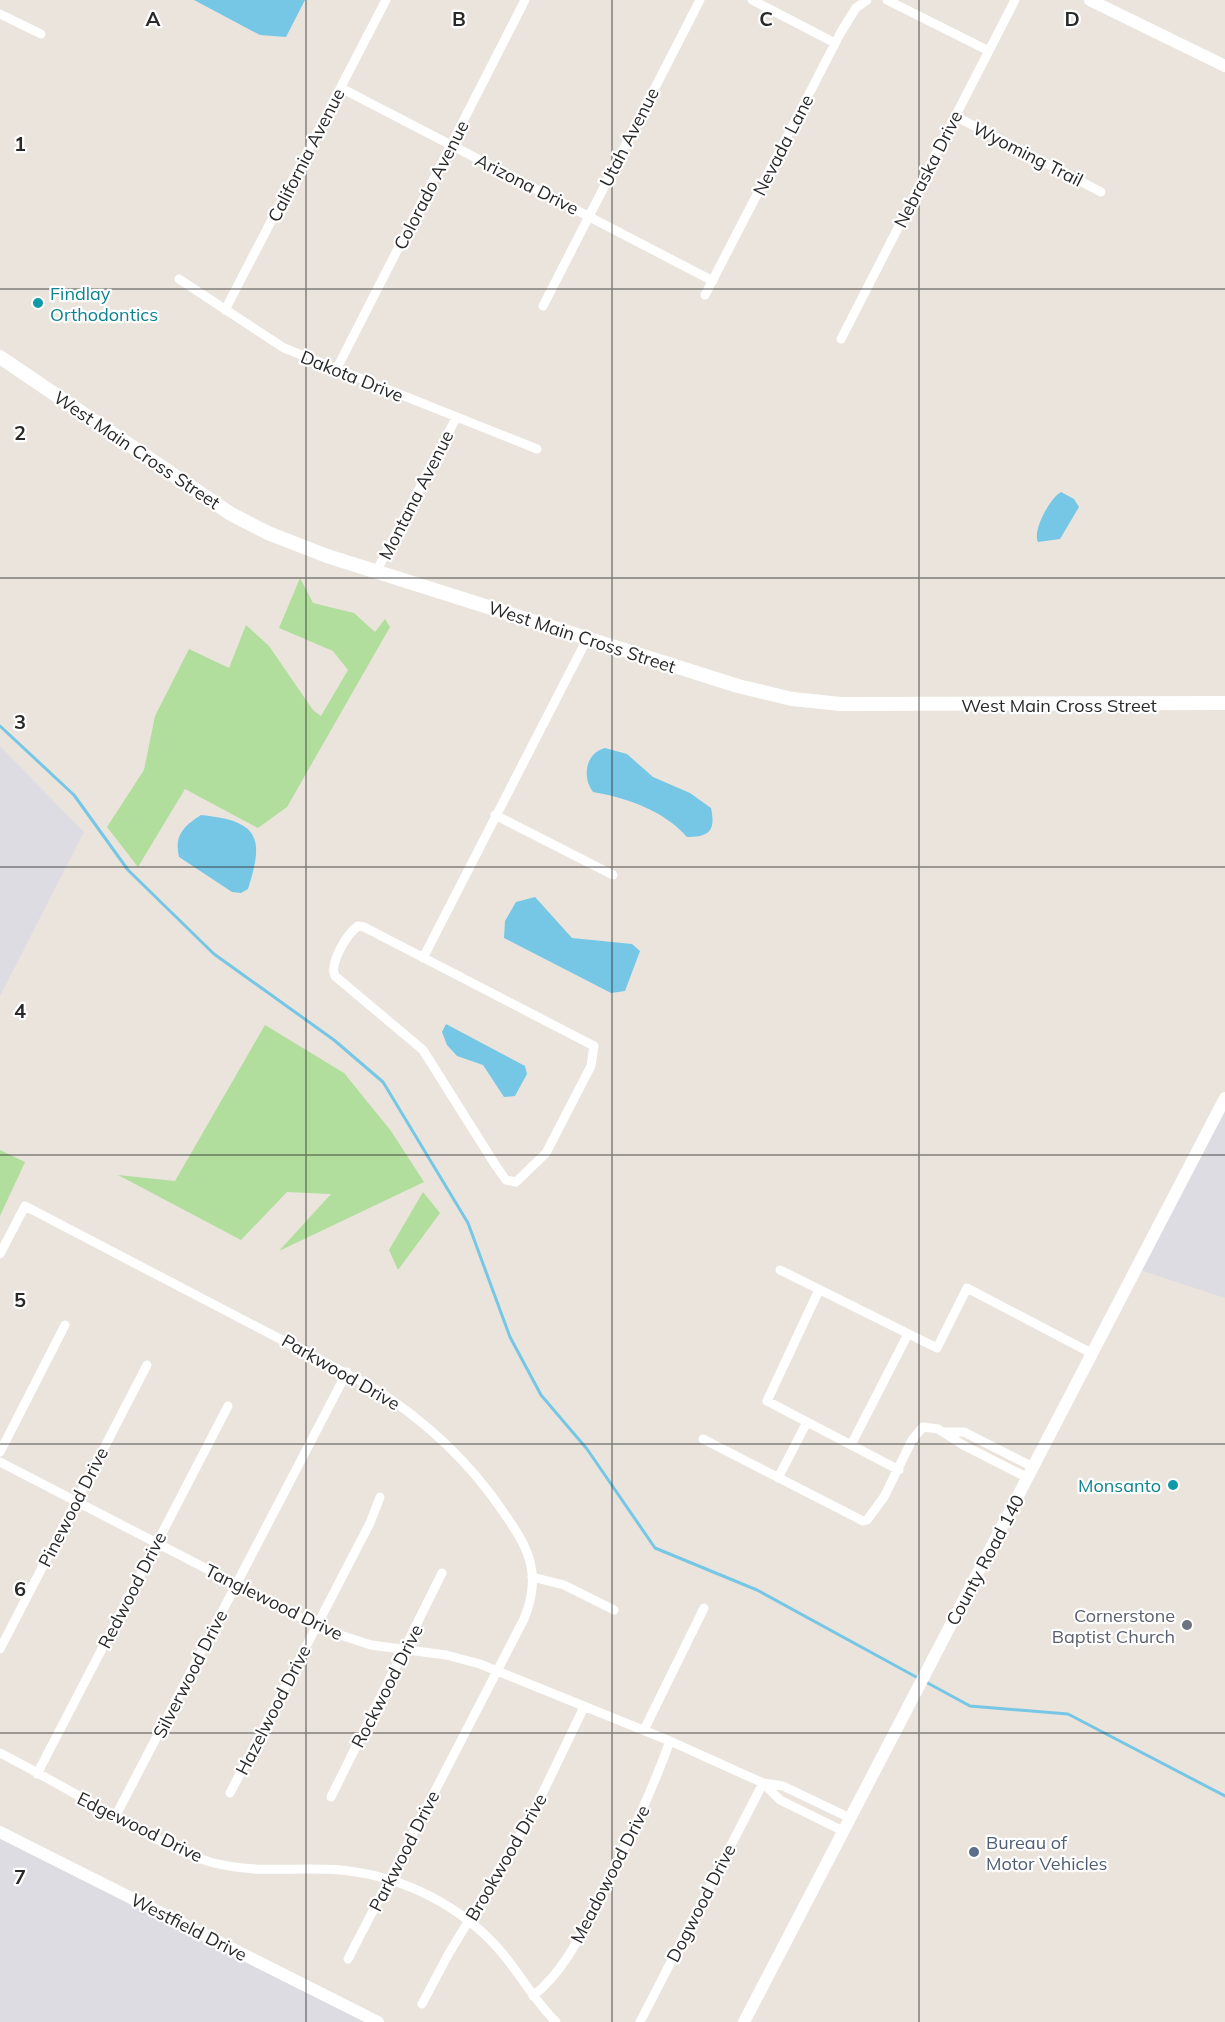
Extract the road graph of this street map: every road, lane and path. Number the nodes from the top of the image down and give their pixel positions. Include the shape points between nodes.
1 (386, 0) edge
2 (525, 0) edge
3 (700, 0) edge
4 (752, 0) edge
5 (867, 0) edge
6 (887, 0) edge
7 (1015, 0) edge
8 (1090, 0) edge
9 (0, 14) edge
10 (41, 34) dead end
11 (835, 43) junction
12 (989, 51) junction
13 (1225, 66) edge
14 (341, 88) junction
15 (955, 116) junction
16 (452, 145) junction
17 (1101, 192) dead end
18 (588, 216) junction
19 (178, 279) dead end
20 (713, 281) junction
21 (705, 295) dead end
22 (543, 306) dead end
23 (225, 310) junction
24 (841, 339) dead end
25 (0, 357) edge
26 (336, 370) junction
27 (456, 418) junction
28 (537, 450) dead end
29 (376, 572) junction
30 (587, 639) junction
31 (1225, 703) edge
32 (495, 815) junction
33 (613, 875) dead end
34 (423, 958) junction
35 (1225, 1098) edge
36 (0, 1254) edge
37 (780, 1270) dead end
38 (819, 1290) junction
39 (65, 1326) dead end
40 (908, 1334) junction
41 (1093, 1354) junction
42 (147, 1365) dead end
43 (347, 1372) junction
44 (228, 1406) dead end
45 (807, 1422) junction
46 (703, 1439) dead end
47 (851, 1445) junction
48 (0, 1452) edge
49 (0, 1462) edge
50 (899, 1470) junction
51 (1030, 1472) junction
52 (778, 1478) junction
53 (380, 1497) dead end
54 (76, 1501) junction
55 (157, 1543) junction
56 (442, 1574) dead end
57 (532, 1577) junction
58 (236, 1584) junction
59 (704, 1608) dead end
60 (614, 1610) dead end
61 (316, 1626) junction
62 (0, 1649) edge
63 (406, 1650) junction
64 (497, 1671) junction
65 (584, 1707) junction
66 (644, 1730) junction
67 (670, 1741) junction
68 (0, 1753) edge
69 (37, 1773) junction
70 (763, 1784) junction
71 (230, 1793) dead end
72 (332, 1797) dead end
73 (115, 1817) junction
74 (850, 1818) junction
75 (843, 1831) junction
76 (0, 1832) edge
77 (389, 1880) junction
78 (469, 1921) junction
79 (348, 1959) dead end
80 (534, 1996) junction
81 (422, 2004) dead end
82 (378, 2022) edge
83 (556, 2022) edge
84 (640, 2022) edge
85 (744, 2022) edge

1 - 14 street, California Avenue
2 - 16 street, Colorado Avenue
3 - 18 street, Utah Avenue
4 - 11 street
5 - 11 street, Nevada Lane via 856,8
6 - 12 street
7 - 12 street, Nebraska Drive
8 - 13 street
9 - 10 street
11 - 20 street, Nevada Lane
12 - 15 street, Nebraska Drive
14 - 16 street, Arizona Drive
14 - 23 street, California Avenue
15 - 17 street, Wyoming Trail
15 - 24 street, Nebraska Drive
16 - 18 street, Arizona Drive
16 - 26 street, Colorado Avenue
18 - 20 street, Arizona Drive
18 - 22 street, Utah Avenue
19 - 23 street, Dakota Drive
20 - 21 street, Nevada Lane
23 - 26 street, Dakota Drive via 284,348
25 - 29 main road, West Main Cross Street via 250,524 288,542
26 - 27 street, Dakota Drive
27 - 28 street, Dakota Drive
27 - 29 street, Montana Avenue
29 - 30 main road, West Main Cross Street
30 - 31 main road, West Main Cross Street via 738,686 813,702
30 - 32 street
32 - 33 street
32 - 34 street
34 - 34 street via 358,926 351,931 332,971 423,1050 496,1166 506,1180 516,1182 546,1153 591,1066 594,1046
35 - 41 street, County Road 140
36 - 43 street, Parkwood Drive via 26,1206
37 - 38 street
38 - 40 street
38 - 45 street via 767,1401
39 - 48 street
40 - 41 street via 937,1348 967,1288
40 - 47 street
41 - 51 street, County Road 140
42 - 54 street, Pinewood Drive
43 - 57 street, Parkwood Drive via 407,1410 468,1466 521,1539
43 - 58 street, Silverwood Drive
44 - 55 street, Redwood Drive
45 - 47 street
45 - 52 street
46 - 52 street
47 - 50 street
49 - 54 street, Tanglewood Drive
50 - 51 street via 912,1440 923,1427 964,1432
50 - 52 street via 884,1497 863,1521
51 - 74 street, County Road 140
53 - 61 street, Hazelwood Drive
54 - 55 street, Tanglewood Drive
54 - 62 street, Pinewood Drive
55 - 58 street, Tanglewood Drive
55 - 69 street, Redwood Drive
56 - 63 street, Rockwood Drive
57 - 60 street via 564,1585
57 - 64 street, Parkwood Drive via 529,1607
58 - 61 street, Tanglewood Drive
58 - 73 street, Silverwood Drive
59 - 66 street
61 - 63 street, Tanglewood Drive via 357,1642
61 - 71 street, Hazelwood Drive
63 - 64 street, Tanglewood Drive via 446,1655
63 - 72 street, Rockwood Drive
64 - 65 street, Tanglewood Drive
64 - 77 street, Parkwood Drive
65 - 66 street, Tanglewood Drive
65 - 78 street, Brookwood Drive via 534,1813
66 - 67 street, Tanglewood Drive
67 - 70 street, Tanglewood Drive
67 - 80 street, Meadowood Drive via 639,1819 588,1920 558,1971
68 - 69 street, Edgewood Drive
69 - 73 street, Edgewood Drive
70 - 74 street, Tanglewood Drive via 783,1786
70 - 75 street, Tanglewood Drive via 780,1800
70 - 84 street, Dogwood Drive
73 - 77 street, Edgewood Drive via 177,1849 230,1866 265,1871 341,1870
74 - 75 street, County Road 140
75 - 85 street, County Road 140
76 - 82 street, Westfield Drive
77 - 78 street, Edgewood Drive via 433,1898
77 - 79 street, Parkwood Drive
78 - 80 street, Edgewood Drive via 503,1953
78 - 81 street, Brookwood Drive
80 - 83 street, Edgewood Drive

